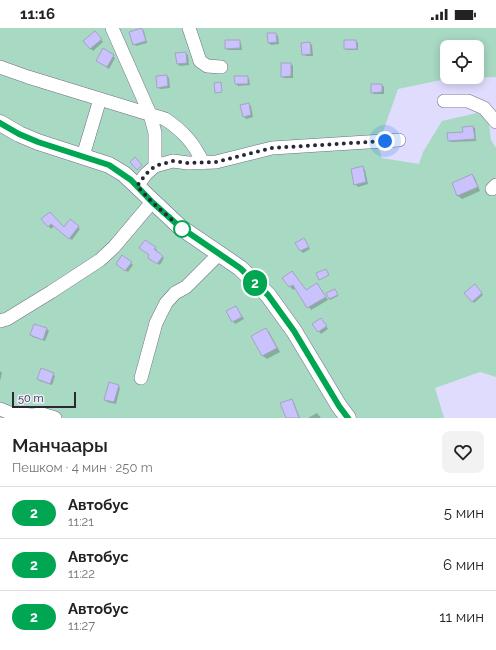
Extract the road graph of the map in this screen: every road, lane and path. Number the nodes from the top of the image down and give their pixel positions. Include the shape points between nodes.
1 (112, 28) edge
2 (189, 28) edge
3 (0, 67) edge
4 (221, 67) dead end
5 (100, 99) junction
6 (444, 101) dead end
7 (150, 114) junction
8 (496, 122) edge
9 (0, 123) edge
10 (399, 140) dead end
11 (83, 156) junction
12 (203, 163) junction
13 (155, 166) junction
14 (137, 186) junction
15 (152, 202) junction
16 (219, 254) junction
17 (0, 321) edge
18 (141, 378) dead end
19 (0, 410) edge
20 (31, 416) edge
21 (55, 418) edge
22 (348, 418) edge

1 - 7 street
2 - 4 street via 200,61 207,66
3 - 5 street
5 - 7 street
5 - 11 street
6 - 8 street via 468,101 484,108
7 - 12 street via 165,119 186,135
7 - 13 street via 156,142
9 - 11 main road via 38,142
10 - 12 street via 272,148
11 - 14 main road via 109,165
12 - 13 street via 173,161
13 - 14 street
14 - 15 main road
15 - 16 main road via 180,227
15 - 17 street via 100,260
16 - 18 street via 166,304 156,323
16 - 22 main road via 240,268 268,295 294,331
19 - 20 street
20 - 21 street via 42,414

